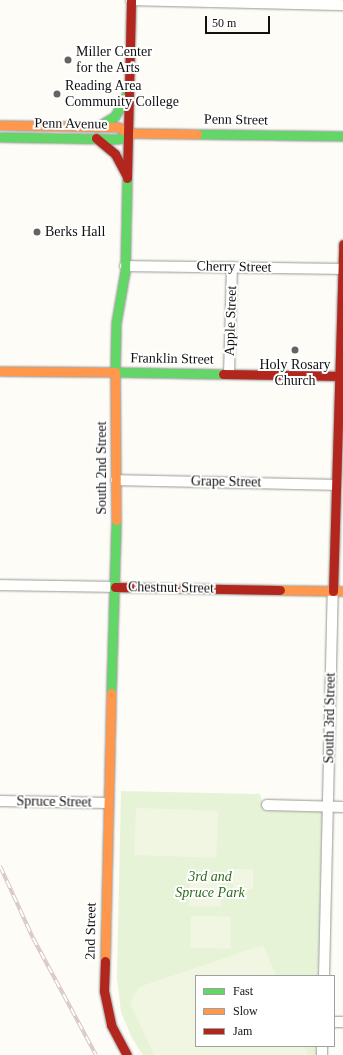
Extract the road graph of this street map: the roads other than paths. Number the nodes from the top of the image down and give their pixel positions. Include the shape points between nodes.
1 (131, 0) edge
2 (241, 2) edge
3 (343, 5) edge
4 (131, 86) junction
5 (0, 125) edge
6 (97, 127) junction
7 (129, 133) junction
8 (343, 136) edge
9 (0, 137) edge
10 (96, 138) junction
11 (127, 178) junction
12 (343, 244) edge
13 (125, 266) junction
14 (232, 267) junction
15 (343, 269) edge
16 (0, 371) edge
17 (115, 372) junction
18 (229, 374) junction
19 (341, 376) edge
20 (116, 480) junction
21 (336, 485) junction
22 (339, 533) edge
23 (0, 585) edge
24 (115, 587) junction
25 (338, 591) edge
26 (0, 801) edge
27 (108, 803) junction
28 (267, 805) dead end
29 (328, 807) junction
30 (343, 807) edge
31 (324, 975) edge
32 (127, 1055) edge

1 - 2 street
1 - 4 main road, South 2nd Street
2 - 3 street
4 - 6 main road via 115,116
4 - 7 main road, South 2nd Street
5 - 6 main road, Penn Avenue
6 - 7 main road, Penn Avenue via 118,127
7 - 8 main road, Penn Street
7 - 10 main road, Penn Avenue via 118,139
7 - 11 main road, South 2nd Street
9 - 10 main road, Penn Avenue
10 - 11 main road via 116,154
11 - 13 main road, South 2nd Street
12 - 15 main road, South 3rd Street
13 - 14 street, Cherry Street
13 - 17 main road, South 2nd Street via 116,323
14 - 15 street, Cherry Street
14 - 18 street, Apple Street
15 - 19 main road, South 3rd Street
16 - 17 main road, Franklin Street
17 - 18 main road, Franklin Street
17 - 20 main road, South 2nd Street
18 - 19 main road, Franklin Street
19 - 21 main road, South 3rd Street
20 - 21 street, Grape Street
20 - 24 main road, South 2nd Street
21 - 22 main road, South 3rd Street
22 - 25 main road, South 3rd Street
23 - 24 street, Chestnut Street
24 - 25 main road, Chestnut Street
24 - 27 main road, South 2nd Street
25 - 29 street, South 3rd Street
26 - 27 street, Spruce Street
27 - 32 main road, 2nd Street via 104,998 111,1025
28 - 29 street
29 - 30 street
29 - 31 street, South 3rd Street

